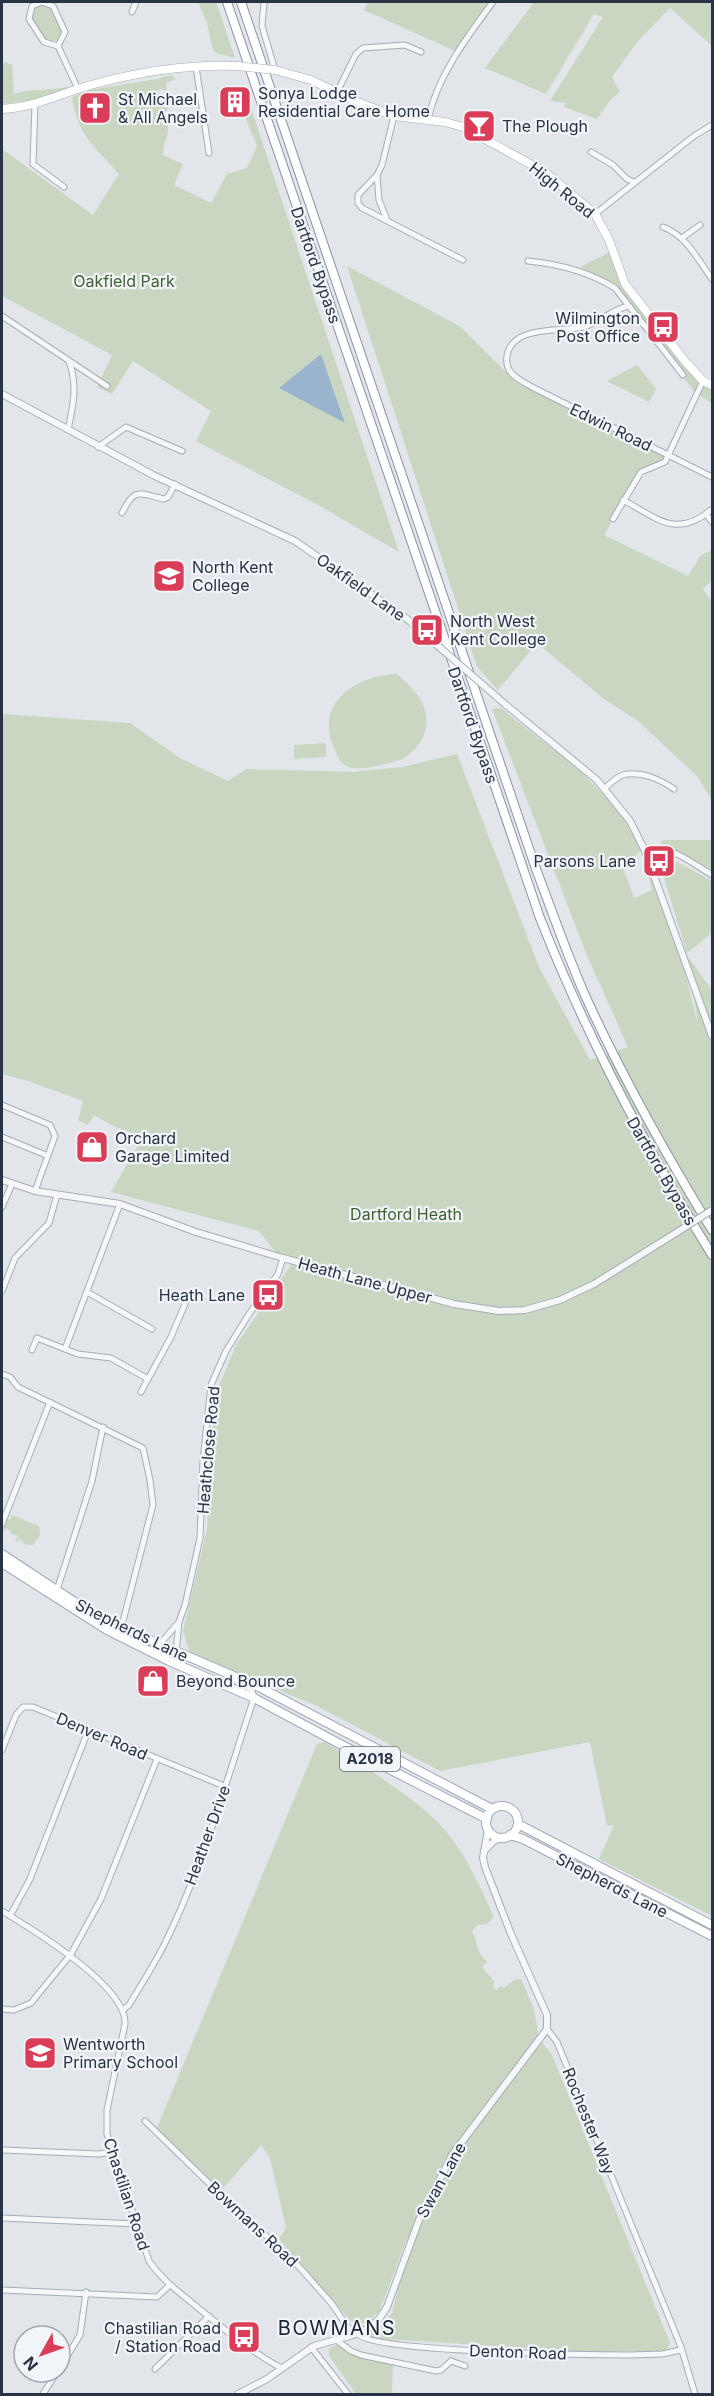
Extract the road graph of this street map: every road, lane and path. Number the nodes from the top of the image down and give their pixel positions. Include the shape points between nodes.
1 (136, 2) edge
2 (227, 2) edge
3 (241, 2) edge
4 (264, 2) edge
5 (493, 2) edge
6 (132, 12) dead end
7 (58, 46) junction
8 (421, 52) dead end
9 (196, 67) junction
10 (275, 70) junction
11 (78, 89) junction
12 (337, 92) junction
13 (35, 104) junction
14 (2, 109) edge
15 (394, 116) junction
16 (428, 119) junction
17 (710, 127) edge
18 (712, 135) edge
19 (591, 152) dead end
20 (209, 153) dead end
21 (377, 175) junction
22 (634, 182) junction
23 (64, 187) dead end
24 (595, 214) junction
25 (387, 220) junction
26 (700, 225) dead end
27 (663, 227) dead end
28 (682, 237) junction
29 (464, 260) dead end
30 (528, 261) dead end
31 (712, 279) edge
32 (629, 306) junction
33 (2, 316) edge
34 (671, 345) junction
35 (663, 351) junction
36 (68, 360) junction
37 (683, 375) dead end
38 (703, 381) junction
39 (712, 384) edge
40 (107, 386) dead end
41 (2, 393) edge
42 (68, 430) junction
43 (98, 447) junction
44 (182, 451) dead end
45 (668, 455) junction
46 (712, 477) edge
47 (175, 484) junction
48 (623, 500) junction
49 (709, 512) edge
50 (122, 513) dead end
51 (613, 519) dead end
52 (712, 522) edge
53 (604, 789) junction
54 (674, 789) dead end
55 (645, 851) junction
56 (712, 875) edge
57 (712, 1036) edge
58 (2, 1105) edge
59 (2, 1137) edge
60 (46, 1155) junction
61 (2, 1180) edge
62 (12, 1184) junction
63 (35, 1191) junction
64 (57, 1195) junction
65 (120, 1204) junction
66 (2, 1207) edge
67 (712, 1210) edge
68 (712, 1230) edge
69 (712, 1255) edge
70 (283, 1258) junction
71 (2, 1291) edge
72 (87, 1292) junction
73 (188, 1297) dead end
74 (152, 1329) dead end
75 (65, 1348) junction
76 (32, 1350) dead end
77 (2, 1374) edge
78 (148, 1379) junction
79 (141, 1392) dead end
80 (50, 1402) junction
81 (103, 1427) junction
82 (2, 1524) edge
83 (2, 1554) edge
84 (2, 1563) edge
85 (57, 1590) junction
86 (179, 1622) junction
87 (120, 1632) junction
88 (159, 1645) junction
89 (177, 1652) junction
90 (154, 1654) junction
91 (186, 1668) junction
92 (215, 1669) junction
93 (254, 1698) junction
94 (88, 1731) junction
95 (2, 1750) edge
96 (157, 1759) junction
97 (224, 1786) junction
98 (492, 1809) junction
99 (487, 1819) junction
100 (518, 1824) junction
101 (488, 1829) junction
102 (507, 1837) junction
103 (484, 1851) junction
104 (2, 1911) edge
105 (10, 1916) junction
106 (712, 1925) edge
107 (712, 1936) edge
108 (71, 1954) junction
109 (2, 2009) edge
110 (123, 2010) junction
111 (548, 2029) junction
112 (145, 2121) dead end
113 (2, 2150) edge
114 (112, 2152) junction
115 (2, 2218) edge
116 (137, 2224) junction
117 (170, 2285) junction
118 (2, 2290) edge
119 (86, 2292) junction
120 (209, 2316) junction
121 (355, 2335) junction
122 (335, 2339) junction
123 (311, 2347) junction
124 (72, 2348) edge
125 (450, 2349) junction
126 (681, 2350) junction
127 (451, 2361) junction
128 (465, 2366) dead end
129 (281, 2368) junction
130 (155, 2369) dead end
131 (238, 2394) edge
132 (348, 2394) edge
133 (695, 2394) edge

1 - 6 street
2 - 69 main road, Dartford Bypass via 540,918 573,1000 617,1092
3 - 68 main road, Dartford Bypass via 565,946 625,1078
4 - 10 street via 262,26
5 - 16 street via 456,54 433,98
7 - 7 street via 44,42 38,35 29,19 32,6 42,2 53,6 65,32
7 - 11 street
8 - 12 street via 405,45 363,48
9 - 10 main road, High Road, bridge
9 - 11 main road, High Road
9 - 20 street
10 - 12 main road, High Road
11 - 13 main road, High Road
12 - 15 main road, High Road
13 - 14 main road, High Road
13 - 23 street via 33,164
15 - 16 main road, High Road
15 - 21 street
16 - 24 main road, High Road via 463,128 528,162
17 - 18 street
17 - 22 street
19 - 22 street
21 - 25 street via 379,200
21 - 25 street via 359,193 358,200 364,209
22 - 24 street
24 - 34 main road, High Road via 625,284
25 - 29 street
26 - 28 street
27 - 28 street
28 - 31 street
30 - 32 street via 563,266 600,279 615,288
32 - 35 street
32 - 45 street, Edwin Road via 582,327 522,335 508,348 506,362 510,374 534,388
33 - 36 street
34 - 35 street
34 - 38 main road, High Road
35 - 37 street
36 - 40 street
36 - 42 street via 74,374 75,399
38 - 39 main road, High Road
38 - 45 street
41 - 42 street, Oakfield Lane
42 - 43 street, Oakfield Lane
43 - 44 street via 126,427
43 - 47 street, Oakfield Lane
45 - 46 street, Edwin Road
45 - 48 street via 665,462 641,472
47 - 50 street via 164,499 139,493 128,501
47 - 53 street, Oakfield Lane, bridge via 295,541 407,620
48 - 49 street via 678,526
48 - 51 street
49 - 52 street
53 - 54 street via 628,774 658,779
53 - 55 street, Oakfield Lane via 630,821
55 - 56 street via 660,849 683,857
55 - 57 street, Oakfield Lane
58 - 60 street via 50,1125 55,1136
59 - 60 street
60 - 63 street
61 - 62 street, Heath Lane Upper
62 - 63 street, Heath Lane Upper
62 - 66 street
63 - 64 street, Heath Lane Upper
64 - 65 street, Heath Lane Upper
64 - 71 street via 49,1223 15,1258
65 - 70 street, Heath Lane Upper
65 - 72 street
67 - 70 street, Heath Lane Upper, bridge via 577,1293 544,1305 509,1311 454,1304
70 - 86 street, Heathclose Road via 278,1274 226,1351 211,1385 200,1538
72 - 74 street
72 - 75 street
73 - 78 street
75 - 76 street via 37,1338
75 - 78 street via 78,1354 111,1358
77 - 80 street via 18,1387
78 - 79 street
80 - 81 street
80 - 82 street
81 - 85 street via 92,1481
81 - 87 street via 143,1448 153,1505
83 - 85 main road, Shepherds Lane / A2018
84 - 87 main road, Shepherds Lane / A2018 via 70,1608
85 - 87 main road, Shepherds Lane / A2018
86 - 88 street, Heathclose Road
86 - 89 street, Heathclose Road
87 - 88 main road, Shepherds Lane / A2018
87 - 90 main road, Shepherds Lane / A2018
88 - 89 main road, Shepherds Lane / A2018
88 - 90 street, Heathclose Road
89 - 91 street
89 - 92 main road, Shepherds Lane / A2018
90 - 91 main road, Shepherds Lane / A2018
91 - 93 main road, Shepherds Lane / A2018
92 - 93 street via 252,1690
92 - 98 main road, Shepherds Lane / A2018 via 259,1687
93 - 97 street, Heather Drive
93 - 99 main road, Shepherds Lane / A2018
94 - 95 street, Denver Road via 33,1707 22,1707
94 - 96 street, Denver Road
94 - 105 street via 30,1879
96 - 97 street, Denver Road
96 - 108 street via 101,1899
97 - 110 street, Heather Drive via 194,1874 164,1945
98 - 99 main road
98 - 100 main road, Shepherds Lane / A2018 via 508,1807 516,1814
99 - 101 main road
100 - 102 main road
100 - 106 main road, A2018
101 - 102 main road, Shepherds Lane via 494,1836
101 - 103 street, Rochester Way
102 - 103 street via 495,1840
102 - 107 main road, Shepherds Lane via 523,1839
103 - 111 street, Rochester Way via 485,1866 547,2015
104 - 105 street
105 - 108 street
108 - 109 street via 32,2004 15,2010
108 - 110 street
110 - 114 street, Chastilian Road via 125,2024 106,2121
111 - 121 street, Swan Lane via 452,2155 419,2220 386,2310 376,2323
111 - 126 street, Rochester Way via 557,2042
112 - 121 street, Bowmans Road via 293,2260
113 - 114 street
114 - 116 street, Chastilian Road
115 - 116 street
116 - 117 street, Chastilian Road via 149,2261
117 - 119 street via 157,2298
117 - 120 street, Chastilian Road
118 - 119 street
119 - 124 street via 80,2335
120 - 129 street, Chastilian Road
120 - 130 street
121 - 122 street
121 - 125 street, Denton Road via 393,2345
122 - 123 street
122 - 127 street via 361,2355 436,2371
123 - 129 street
123 - 132 street
125 - 126 street, Denton Road via 630,2355
125 - 127 street
126 - 133 street, Rochester Way
127 - 128 street
129 - 131 street

